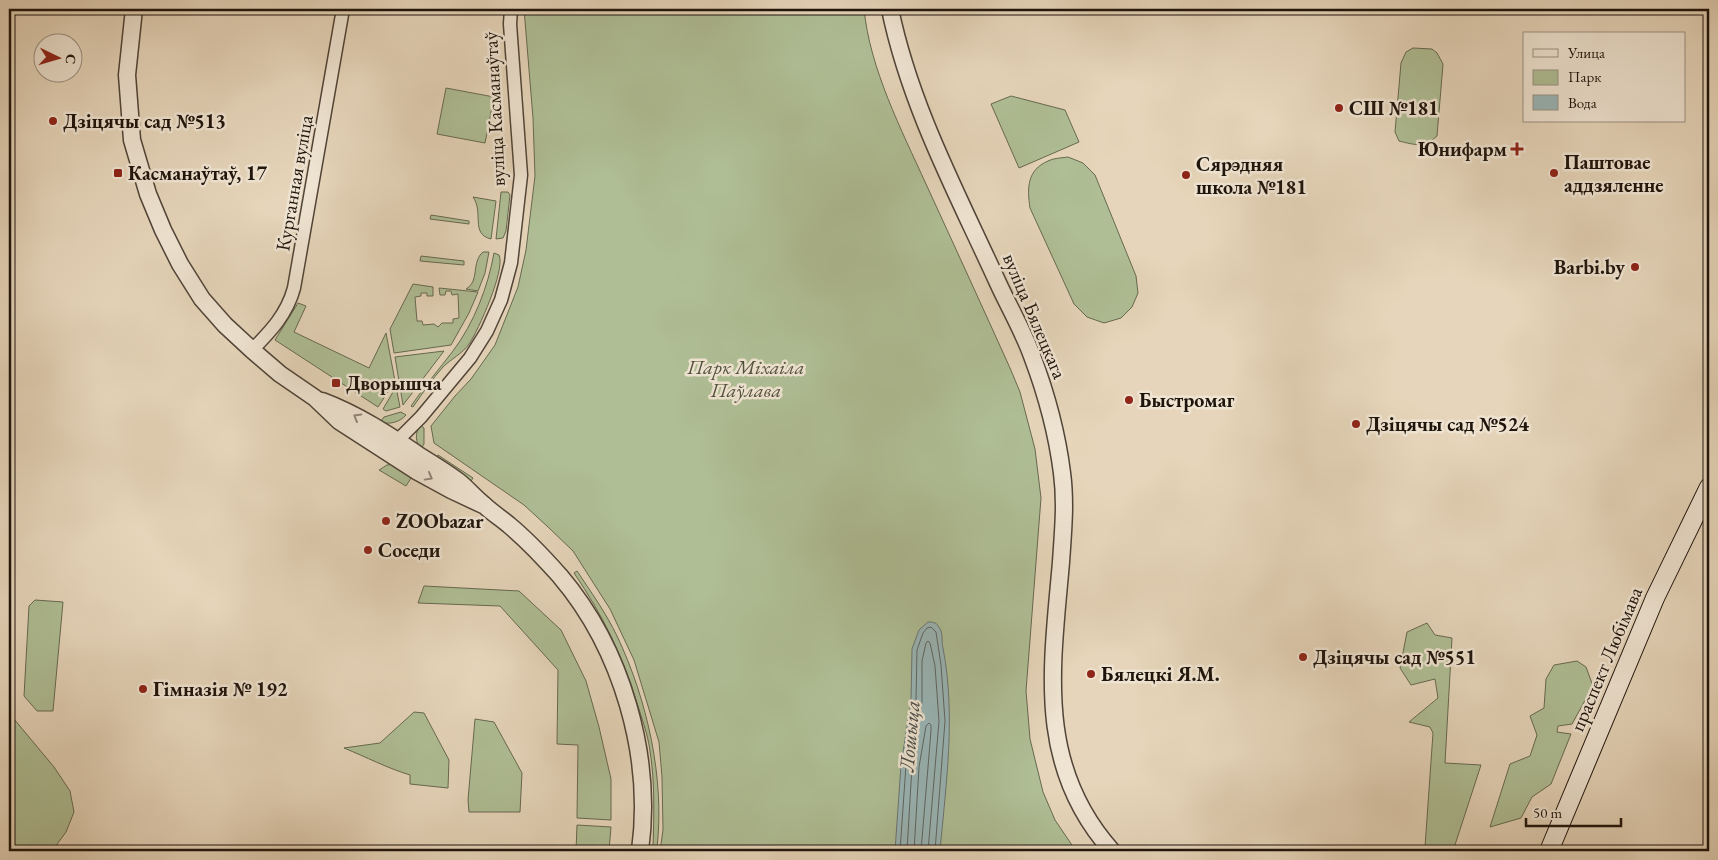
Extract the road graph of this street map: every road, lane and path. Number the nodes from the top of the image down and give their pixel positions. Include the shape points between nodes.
1 (134, 9) edge
2 (343, 9) edge
3 (511, 9) edge
4 (890, 9) edge
5 (252, 350) junction
6 (392, 446) junction
7 (1709, 487) edge
8 (640, 851) edge
9 (1112, 851) edge
10 (1550, 851) edge

1 - 5 street via 127,75 129,108 132,140 148,194 180,264 202,299
2 - 5 street, Курганная вуліца via 293,294 283,316
3 - 6 street, вуліца Касманаўтаў via 522,175 511,263 501,300 470,358
4 - 9 street, вуліца Бялецкага via 923,121 1032,354 1051,416 1062,472 1064,505 1053,675 1054,721 1061,757 1080,809
5 - 6 street via 280,374 315,398 344,409
6 - 8 street via 458,481 510,526 560,576 583,607 623,690 636,738 642,788
7 - 10 main road, праспект Любімава via 1658,592

